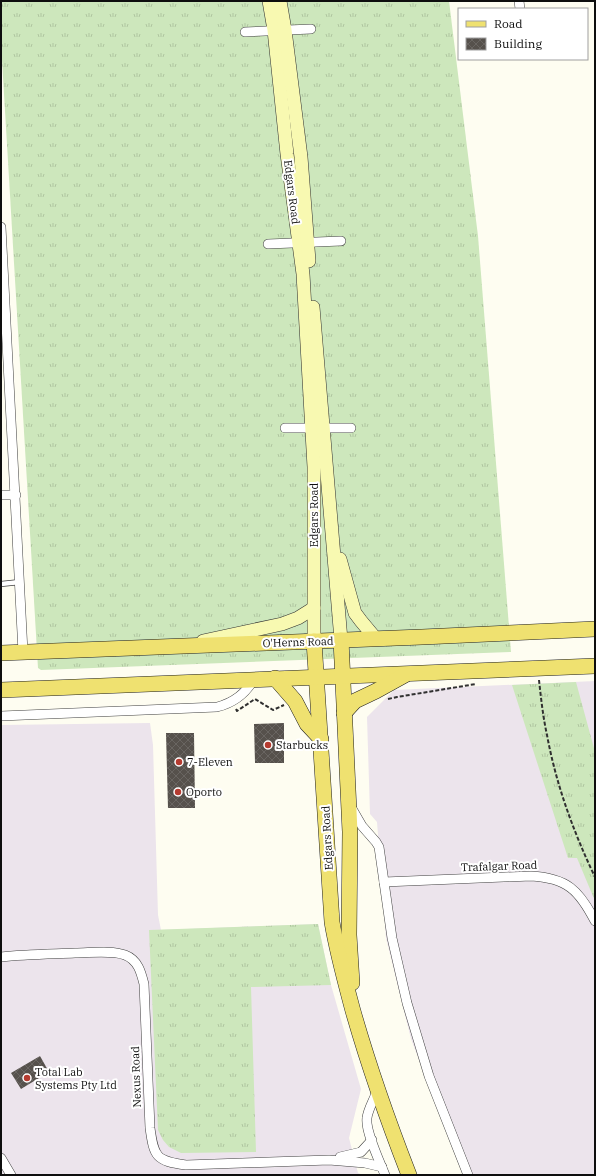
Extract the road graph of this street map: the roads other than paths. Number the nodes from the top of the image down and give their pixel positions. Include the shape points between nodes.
1 (269, 1) edge
2 (280, 1) edge
3 (311, 29) dead end
4 (280, 30) junction
5 (245, 32) dead end
6 (1, 227) edge
7 (341, 241) dead end
8 (303, 242) junction
9 (268, 244) dead end
10 (4, 331) edge
11 (285, 428) dead end
12 (318, 428) junction
13 (351, 428) dead end
14 (1, 495) edge
15 (16, 495) junction
16 (332, 534) junction
17 (20, 582) junction
18 (1, 584) edge
19 (314, 608) junction
20 (595, 629) edge
21 (376, 639) junction
22 (341, 640) junction
23 (314, 641) junction
24 (177, 646) junction
25 (23, 652) junction
26 (1, 653) edge
27 (595, 666) edge
28 (407, 673) junction
29 (343, 676) junction
30 (316, 677) junction
31 (275, 678) junction
32 (254, 679) junction
33 (1, 690) edge
34 (344, 713) junction
35 (1, 716) edge
36 (321, 739) junction
37 (348, 802) junction
38 (384, 882) junction
39 (595, 920) edge
40 (1, 957) edge
41 (358, 1028) junction
42 (377, 1091) junction
43 (372, 1140) junction
44 (1, 1158) edge
45 (329, 1160) junction
46 (384, 1171) edge
47 (11, 1175) edge
48 (409, 1175) edge
49 (468, 1175) edge

1 - 4 main road, Edgars Road
2 - 4 main road, Edgars Road
3 - 4 street
4 - 5 street
4 - 8 main road, Edgars Road via 300,157
6 - 10 street
7 - 8 street
8 - 9 street
8 - 12 main road, Edgars Road
10 - 15 street
11 - 12 street
12 - 13 street
12 - 16 main road, Edgars Road
12 - 19 main road, Edgars Road via 314,467
14 - 15 street
15 - 17 street
16 - 21 main road via 355,612
16 - 22 main road, Edgars Road
17 - 18 lane
17 - 25 street
19 - 23 main road, Edgars Road
19 - 24 main road via 282,624
20 - 21 main road, O'Herns Road
21 - 22 main road, O'Herns Road
22 - 23 main road, O'Herns Road
22 - 29 main road, Edgars Road
23 - 24 main road, O'Herns Road
23 - 30 main road, Edgars Road
24 - 25 main road, O'Herns Road
25 - 26 main road, O'Herns Road
27 - 28 main road
28 - 29 main road
28 - 34 main road via 355,701
29 - 30 main road
29 - 34 main road, Edgars Road
30 - 31 main road
30 - 36 main road, Edgars Road
31 - 32 main road
31 - 36 main road via 295,701 307,724
32 - 33 main road
32 - 35 street via 248,690 232,702 205,709
34 - 37 main road, Edgars Road
36 - 41 main road, Edgars Road via 332,922
37 - 38 street via 378,846
37 - 41 main road, Edgars Road via 348,935
38 - 39 street, Trafalgar Road via 545,877 556,879 576,891
38 - 49 street via 392,938 414,1030
40 - 45 street, Nexus Road via 106,952 124,954 137,964 144,984 150,1128 154,1149 161,1159 168,1163 186,1165
41 - 42 main road, Edgars Road
42 - 43 street via 366,1123
42 - 48 main road, Edgars Road
43 - 45 street, Nexus Road via 360,1152
43 - 46 street
44 - 47 street
45 - 46 street, Nexus Road via 365,1163

